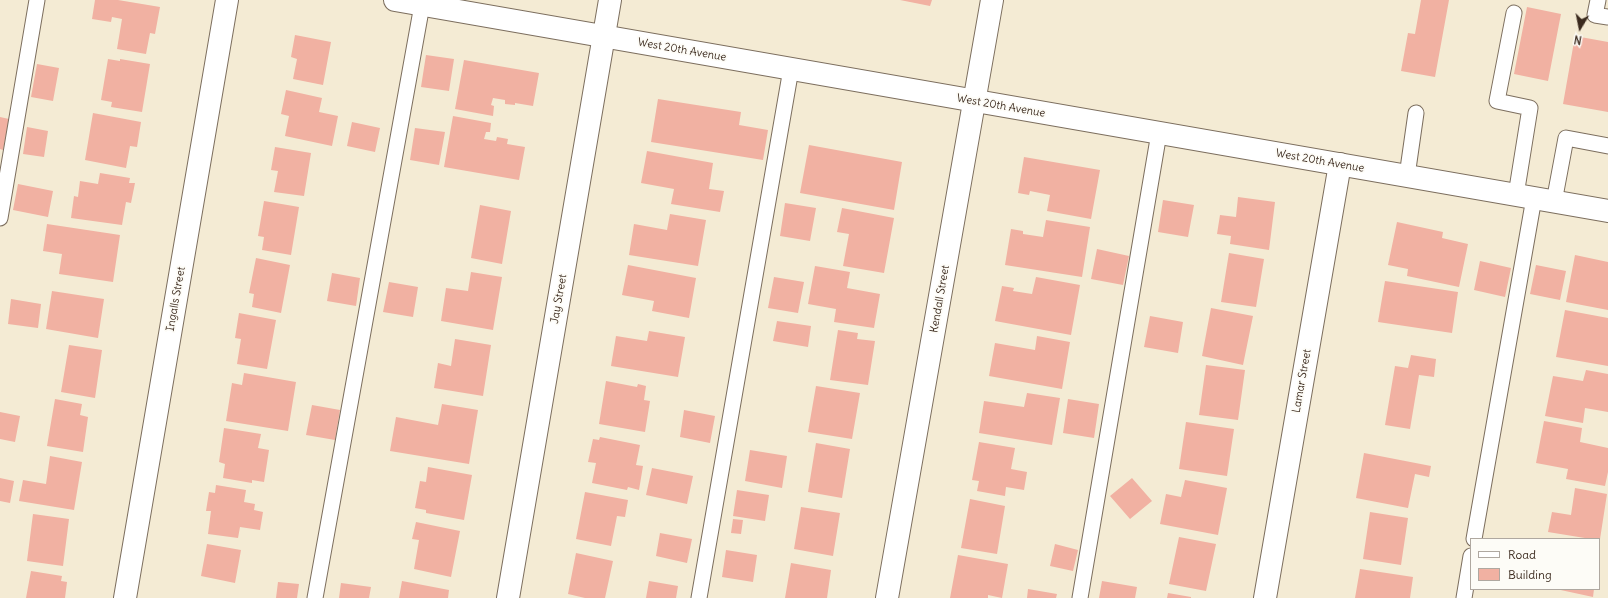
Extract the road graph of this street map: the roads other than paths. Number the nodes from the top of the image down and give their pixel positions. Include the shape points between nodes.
1 (37, 0) edge
2 (227, 0) edge
3 (395, 0) edge
4 (610, 0) edge
5 (992, 0) edge
6 (1598, 0) edge
7 (422, 5) junction
8 (1514, 13) dead end
9 (1608, 17) edge
10 (604, 36) junction
11 (791, 69) junction
12 (975, 101) junction
13 (1416, 113) dead end
14 (1159, 133) junction
15 (1608, 146) edge
16 (1340, 164) junction
17 (1407, 176) junction
18 (1535, 198) junction
19 (1608, 211) edge
20 (0, 218) edge
21 (1474, 538) edge
22 (1470, 562) edge
23 (125, 598) edge
24 (315, 598) edge
25 (508, 598) edge
26 (699, 598) edge
27 (887, 598) edge
28 (1080, 598) edge
29 (1265, 598) edge
30 (1464, 598) edge

1 - 20 lane
2 - 23 street, Ingalls Street
3 - 7 street, West 20th Avenue
4 - 10 street, Jay Street
5 - 12 street, Kendall Street
6 - 9 lane via 1595,15
7 - 10 street, West 20th Avenue
7 - 24 lane
8 - 18 lane via 1497,101 1530,108
10 - 11 street, West 20th Avenue
10 - 25 street, Jay Street
11 - 12 street, West 20th Avenue
11 - 26 lane
12 - 14 street, West 20th Avenue
12 - 27 street, Kendall Street
13 - 17 lane
14 - 16 street, West 20th Avenue
14 - 28 lane
15 - 18 lane via 1566,138
16 - 17 street, West 20th Avenue
16 - 29 street, Lamar Street
17 - 18 street, West 20th Avenue
18 - 19 street, West 20th Avenue
18 - 21 lane
22 - 30 lane

